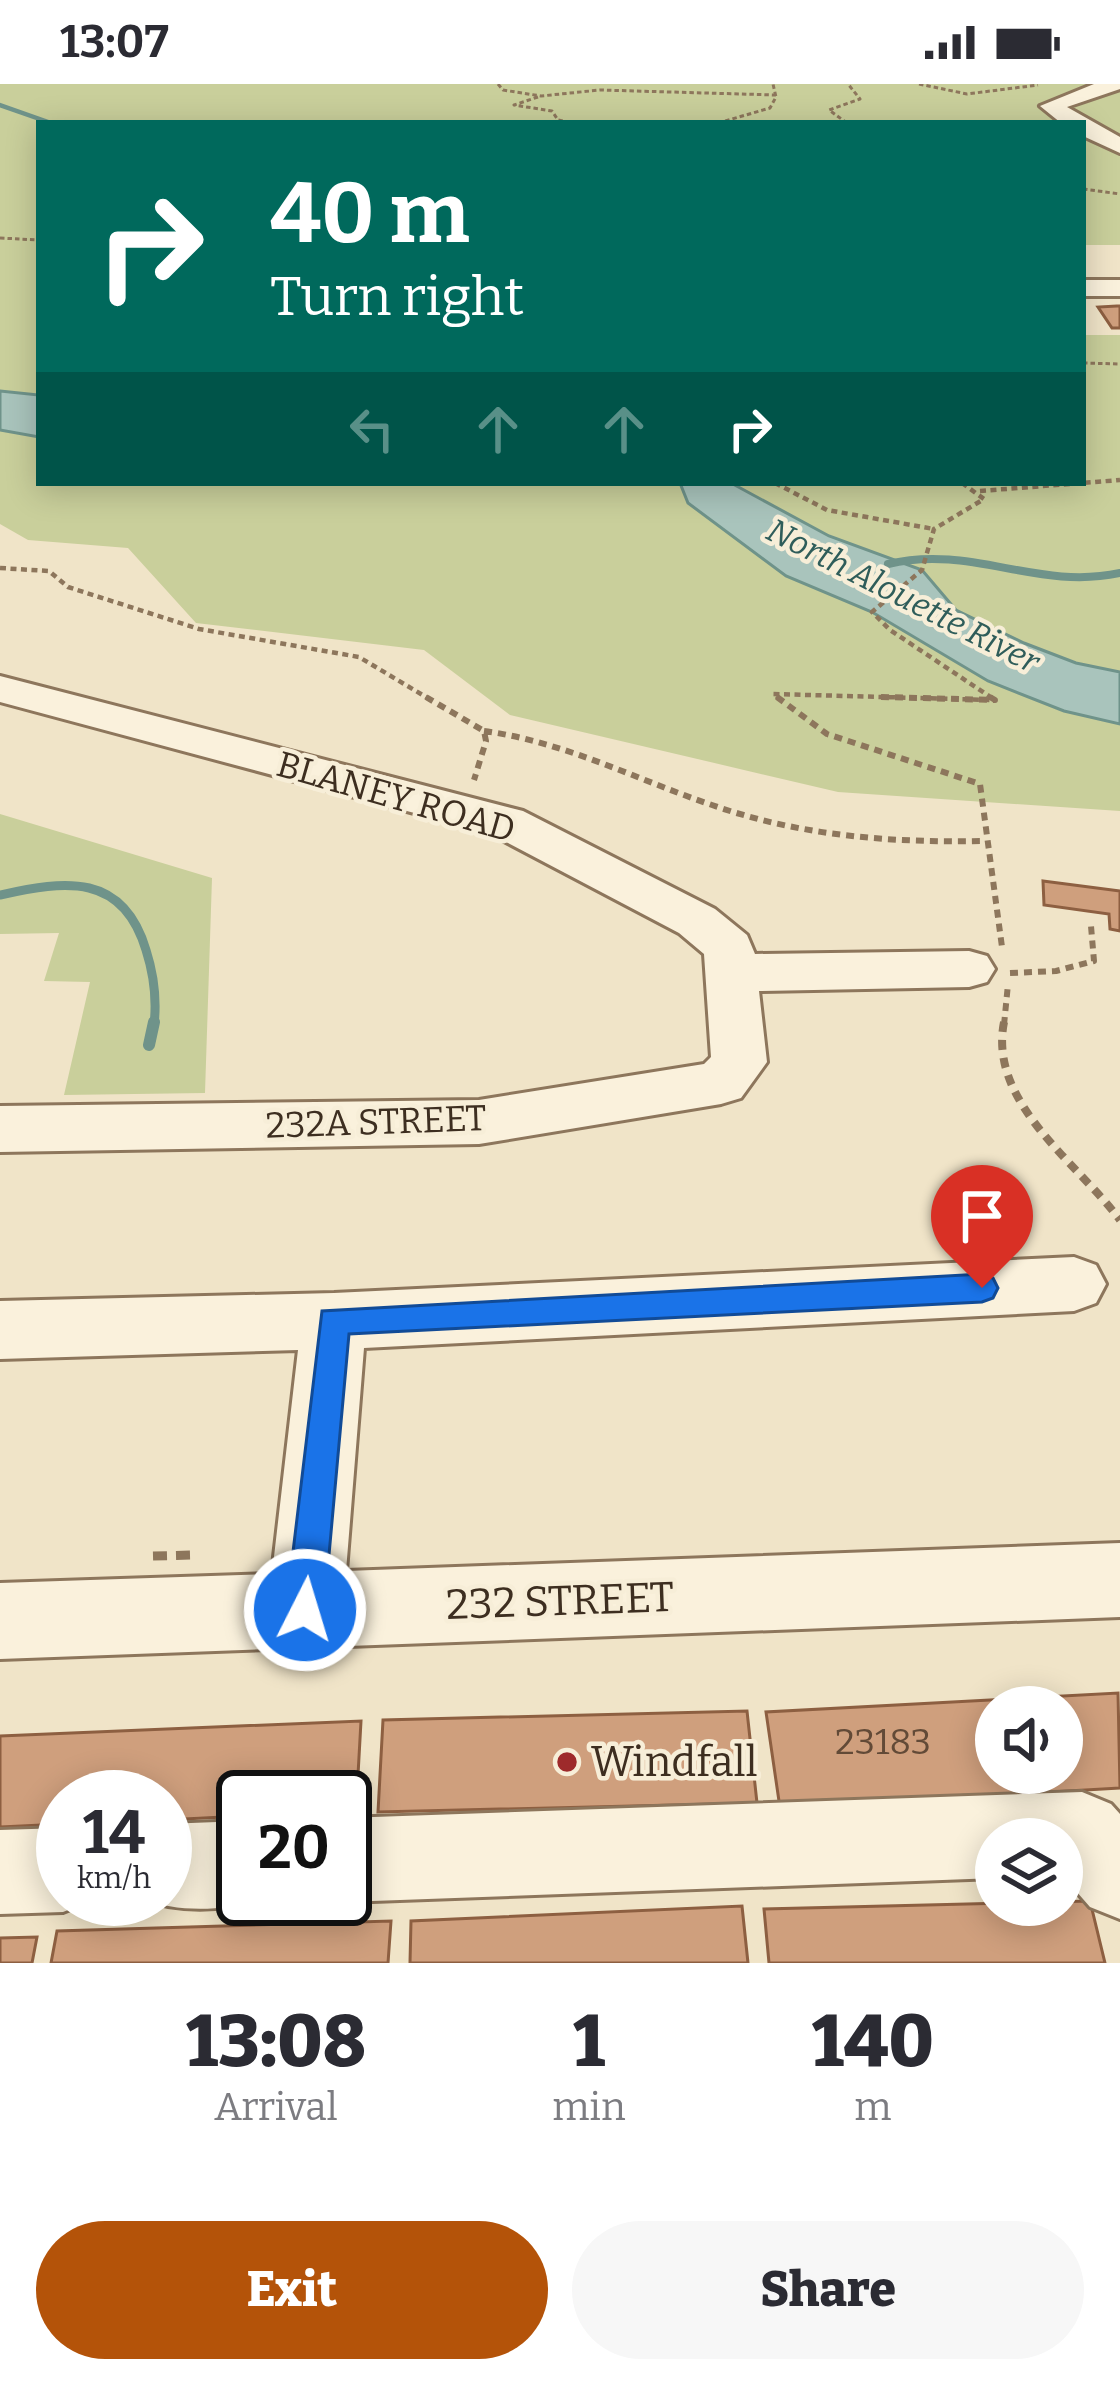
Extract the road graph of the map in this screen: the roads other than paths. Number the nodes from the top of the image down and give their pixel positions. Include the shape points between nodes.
1 (1114, 84) edge
2 (1072, 120) edge
3 (1086, 129) edge
4 (1120, 146) edge
5 (1086, 288) edge
6 (1120, 288) edge
7 (0, 689) edge
8 (993, 964) road end
9 (731, 973) junction
10 (739, 1062) joint
11 (0, 1129) edge
12 (1074, 1284) dead end
13 (334, 1321) junction
14 (0, 1330) edge
15 (1120, 1580) edge
16 (305, 1610) junction
17 (0, 1621) edge
18 (372, 1859) edge
19 (36, 1871) edge
20 (0, 1872) edge
21 (1120, 1876) edge

1 - 2 street via 1051,106
3 - 4 street
5 - 6 street
7 - 9 street, BLANEY ROAD via 462,794 697,922 729,948
8 - 9 street
9 - 10 street, BLANEY ROAD
10 - 11 street, 232A STREET via 721,1083 479,1122
12 - 13 street
13 - 14 street
13 - 16 street
15 - 16 street, 232 STREET
16 - 17 street, 232 STREET
18 - 21 street via 1082,1833
19 - 20 street

